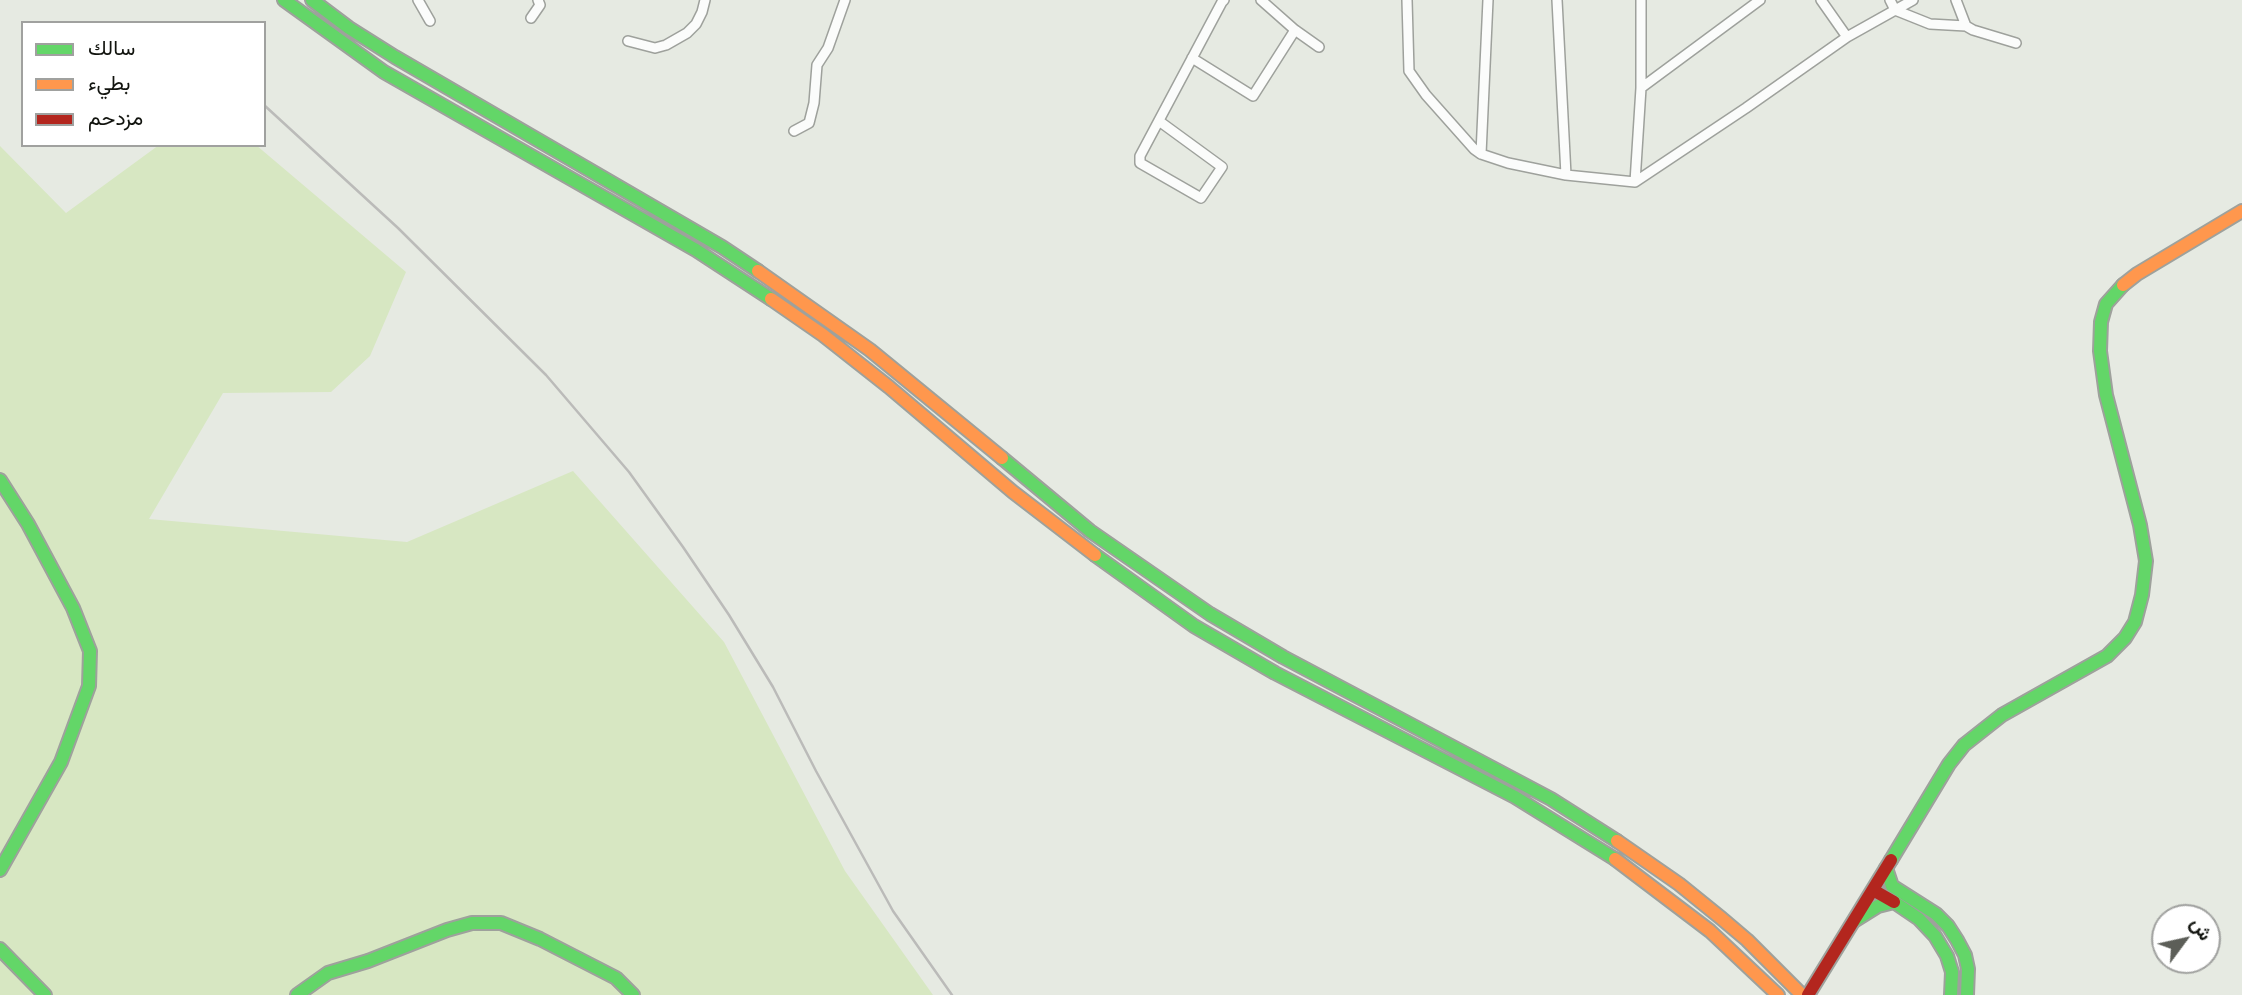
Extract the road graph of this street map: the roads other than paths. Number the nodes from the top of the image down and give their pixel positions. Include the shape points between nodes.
1 (284, 0) edge
2 (312, 0) edge
3 (418, 0) edge
4 (538, 0) edge
5 (705, 0) edge
6 (845, 0) edge
7 (1224, 0) edge
8 (1261, 0) edge
9 (1407, 0) edge
10 (1488, 0) edge
11 (1557, 0) edge
12 (1641, 0) edge
13 (1760, 0) edge
14 (1821, 0) edge
15 (1890, 0) edge
16 (1913, 0) edge
17 (1956, 0) edge
18 (1895, 10) junction
19 (531, 18) dead end
20 (430, 20) dead end
21 (1966, 26) junction
22 (1295, 30) junction
23 (1847, 37) junction
24 (628, 41) dead end
25 (2016, 43) dead end
26 (1320, 47) dead end
27 (1192, 58) junction
28 (1641, 88) junction
29 (1158, 121) junction
30 (794, 131) dead end
31 (1482, 154) junction
32 (1566, 175) junction
33 (1635, 182) junction
34 (2242, 211) edge
35 (0, 480) edge
36 (0, 870) edge
37 (1879, 879) junction
38 (1894, 902) junction
39 (1854, 920) junction
40 (0, 949) edge
41 (45, 995) edge
42 (297, 995) edge
43 (633, 995) edge
44 (1779, 995) edge
45 (1802, 995) edge
46 (1808, 995) edge
47 (1951, 995) edge
48 (1967, 995) edge

1 - 44 main road via 384,72 696,250 823,335 1013,492 1194,626 1515,797 1604,851 1710,931
2 - 45 main road via 383,50 722,247 812,308 870,349 1090,531 1210,614 1551,799 1637,853 1747,940
3 - 20 street
4 - 19 street via 541,5
5 - 24 street via 696,24 666,45 655,48
6 - 30 street via 817,65 809,123
7 - 27 street
8 - 22 street
9 - 31 street via 1409,71
10 - 31 street
11 - 32 street
12 - 28 street
13 - 28 street
14 - 23 street
15 - 18 street
16 - 18 street
17 - 21 street
18 - 21 street via 1930,24
18 - 23 street
21 - 25 street
22 - 26 street
22 - 27 street via 1253,96
23 - 33 street
27 - 29 street
28 - 33 street
29 - 29 street via 1140,163 1202,198 1222,167
31 - 32 street
32 - 33 street
34 - 37 main road via 2137,274 2106,304 2101,321 2099,351 2106,395 2146,561 2134,622 2107,656 2002,715 1964,745
35 - 36 main road via 73,608 90,651 89,686 61,762
37 - 38 main road
37 - 39 main road
37 - 48 main road via 1925,906 1953,933 1965,955
38 - 39 main road
38 - 47 main road via 1935,936 1952,972
39 - 46 main road
40 - 41 main road
42 - 43 main road via 328,973 472,923 501,923 540,939 616,978

